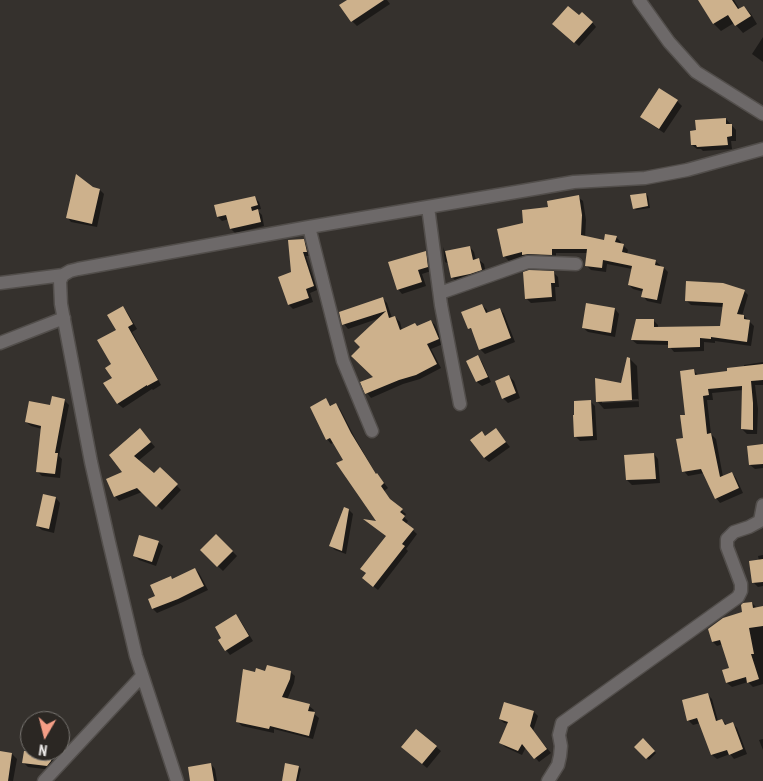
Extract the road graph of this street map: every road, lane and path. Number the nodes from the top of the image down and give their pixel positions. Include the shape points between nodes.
1 (639, 0) edge
2 (763, 114) edge
3 (763, 149) edge
4 (428, 207) junction
5 (308, 227) junction
6 (576, 264) dead end
7 (63, 275) junction
8 (0, 283) edge
9 (440, 293) junction
10 (64, 318) junction
11 (0, 343) edge
12 (460, 404) dead end
13 (372, 431) dead end
14 (763, 505) edge
15 (142, 676) junction
16 (44, 781) edge
17 (177, 781) edge
18 (548, 781) edge

1 - 2 street via 669,42 696,72
3 - 4 street via 645,178 574,182
4 - 5 street
4 - 9 street
5 - 7 street via 78,269
5 - 13 street via 343,361
6 - 9 street via 528,262
7 - 8 street
7 - 10 street via 60,289
9 - 12 street
10 - 11 street
10 - 15 street via 95,480
14 - 18 street via 760,521 734,532 727,539 741,584 738,597 562,723 558,765
15 - 16 street
15 - 17 street

